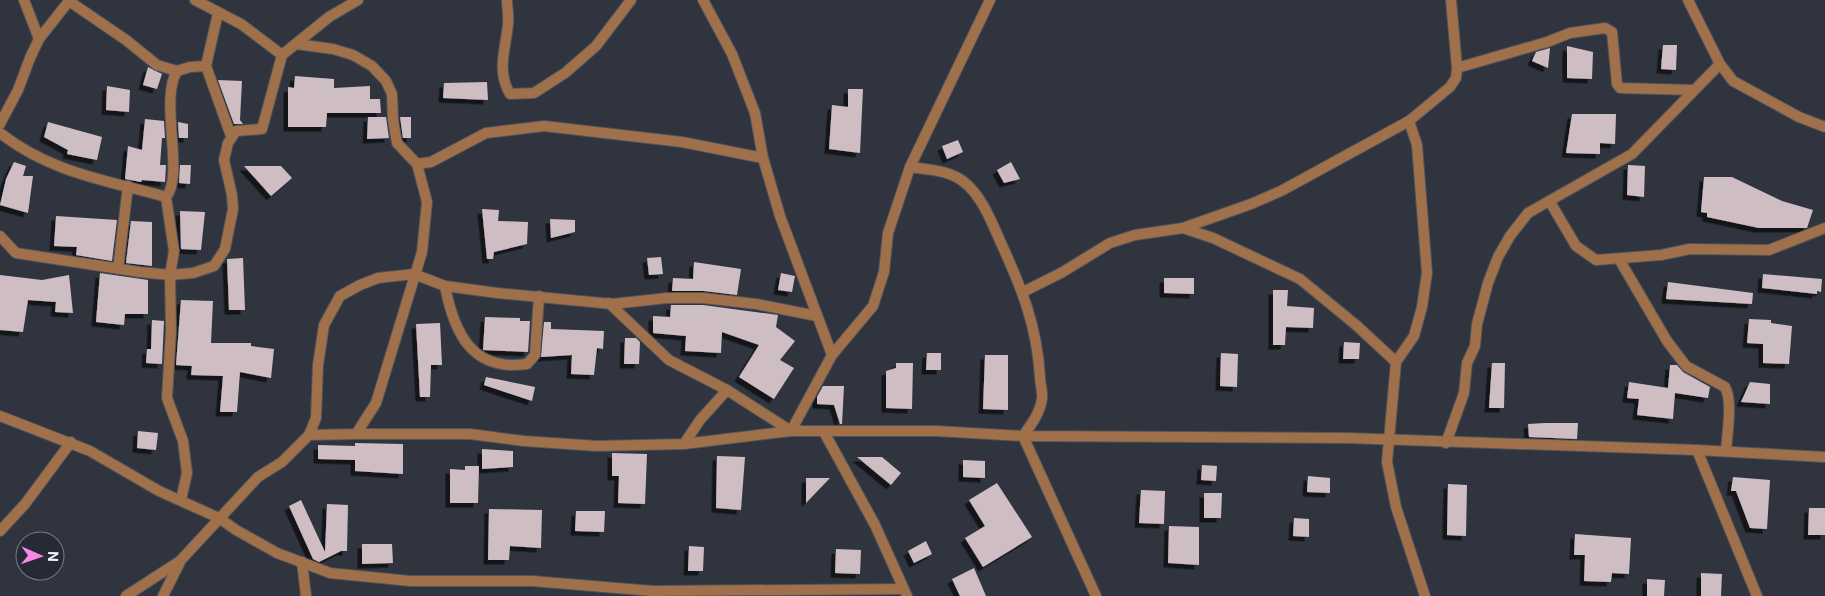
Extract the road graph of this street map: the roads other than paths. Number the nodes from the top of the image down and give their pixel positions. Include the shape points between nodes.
1 (24, 0) edge
2 (195, 0) edge
3 (358, 0) edge
4 (506, 0) edge
5 (631, 0) edge
6 (703, 0) edge
7 (990, 0) edge
8 (1452, 0) edge
9 (1688, 0) edge
10 (70, 1) edge
11 (218, 13) junction
12 (39, 39) junction
13 (296, 44) junction
14 (282, 55) junction
15 (1720, 64) junction
16 (206, 66) junction
17 (1457, 68) junction
18 (177, 71) junction
19 (1694, 90) junction
20 (1409, 121) junction
21 (0, 124) edge
22 (1825, 127) edge
23 (0, 133) edge
24 (231, 136) junction
25 (763, 158) junction
26 (417, 164) junction
27 (910, 167) junction
28 (128, 186) junction
29 (166, 197) junction
30 (1550, 202) junction
31 (1183, 228) junction
32 (1825, 228) edge
33 (0, 236) edge
34 (1619, 259) junction
35 (118, 269) junction
36 (414, 274) junction
37 (170, 275) junction
38 (445, 286) junction
39 (1023, 292) junction
40 (538, 296) junction
41 (609, 303) junction
42 (818, 316) junction
43 (832, 355) junction
44 (1396, 362) junction
45 (728, 390) junction
46 (0, 416) edge
47 (791, 431) junction
48 (824, 432) junction
49 (356, 434) junction
50 (308, 435) junction
51 (1023, 436) junction
52 (1389, 440) junction
53 (71, 442) junction
54 (1446, 443) junction
55 (684, 444) junction
56 (1697, 450) junction
57 (1726, 451) junction
58 (1825, 457) edge
59 (180, 500) junction
60 (219, 518) junction
61 (0, 532) edge
62 (180, 561) junction
63 (302, 562) junction
64 (905, 592) edge
65 (126, 596) edge
66 (163, 596) edge
67 (306, 596) edge
68 (1096, 596) edge
69 (1425, 596) edge
70 (1758, 596) edge

1 - 12 street
2 - 11 street
3 - 13 street via 330,16
4 - 5 street via 508,23 502,60 505,86 510,94 534,93 566,73 596,46
6 - 25 street via 732,54 755,114
7 - 27 street
8 - 17 street
9 - 15 street
10 - 12 street
10 - 18 street via 157,65
11 - 14 street via 242,24
11 - 16 street
12 - 21 street
13 - 14 street
13 - 26 street via 333,49 372,66 392,94 397,143
14 - 24 street via 262,129 240,130
15 - 19 street
15 - 22 street via 1739,84 1799,117
16 - 18 street
16 - 24 street
17 - 19 street via 1570,33 1605,28 1612,32 1620,88
17 - 20 street via 1456,78 1450,87
18 - 29 street via 173,80 171,117 173,177
19 - 30 street via 1632,154
20 - 31 street via 1281,191
20 - 44 street via 1417,145 1427,273 1414,336
23 - 28 street via 20,149 56,167
24 - 37 street via 224,160 233,209 225,249 214,266 193,273
25 - 26 street via 682,142 544,126 486,133 439,158
25 - 42 street via 780,216
26 - 36 street via 428,202 424,236
27 - 39 street via 950,173 966,183 992,222
27 - 43 street via 888,233 880,289 873,306
28 - 29 street
28 - 35 street
29 - 37 street via 174,251
30 - 34 street via 1576,246 1586,255 1596,260
30 - 54 street via 1528,214 1498,257 1477,324 1475,346 1467,364 1464,393
31 - 39 street via 1135,235 1110,243
31 - 44 street via 1213,238 1300,279
32 - 34 street via 1769,250 1690,249
33 - 35 street via 16,253
34 - 57 street via 1667,341 1686,366 1725,387 1728,392
35 - 37 street
36 - 38 street
36 - 49 street via 376,403
36 - 50 street via 378,278 340,296 324,325 318,365 316,418
37 - 59 street via 167,398 183,441 188,473
38 - 40 street
38 - 40 street via 454,324 474,354 496,364 512,366 527,364 535,355
39 - 51 street via 1033,321 1042,397 1036,416
40 - 41 street
41 - 42 street via 702,298
41 - 45 street via 669,360
42 - 43 street
43 - 47 street
44 - 52 street
45 - 47 street
45 - 55 street via 700,420
46 - 53 street
47 - 48 street
47 - 55 street
48 - 51 street via 936,431
48 - 64 street via 876,525
49 - 50 street
49 - 55 street via 476,434 524,442 597,446
50 - 60 street via 282,462 258,478
51 - 52 street
51 - 68 street
52 - 54 street
52 - 69 street via 1387,462 1392,490
53 - 59 street
53 - 61 street
54 - 56 street
56 - 57 street
56 - 70 street
57 - 58 street
59 - 60 street
60 - 62 street
60 - 63 street via 277,553
62 - 65 street
62 - 66 street
63 - 64 street via 330,573 447,583 532,581 653,591
63 - 67 street

